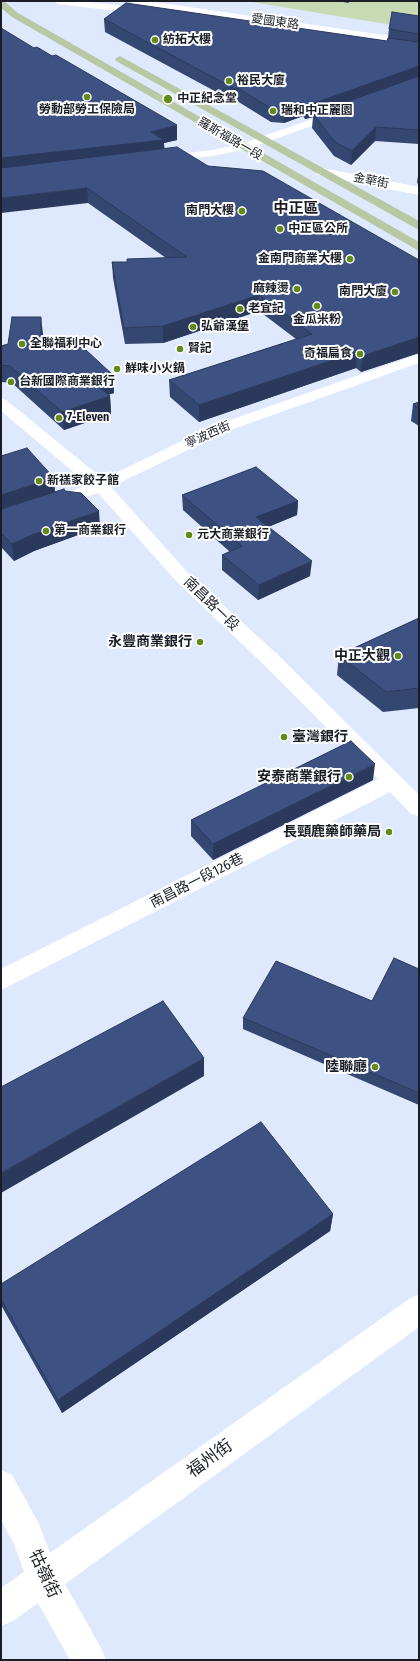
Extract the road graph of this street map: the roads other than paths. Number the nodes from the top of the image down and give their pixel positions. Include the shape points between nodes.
1 (5, 1) edge
2 (58, 1) edge
3 (131, 1) edge
4 (1, 3) edge
5 (24, 8) dead end
6 (419, 43) edge
7 (419, 51) edge
8 (112, 54) dead end
9 (354, 107) edge
10 (266, 140) junction
11 (243, 146) junction
12 (152, 160) edge
13 (322, 172) junction
14 (419, 191) edge
15 (419, 226) edge
16 (419, 247) edge
17 (419, 358) edge
18 (1, 403) edge
19 (101, 486) junction
20 (1, 520) edge
21 (393, 781) junction
22 (419, 808) edge
23 (1, 980) edge
24 (419, 1309) edge
25 (1, 1486) edge
26 (43, 1578) junction
27 (1, 1609) edge
28 (89, 1660) edge

1 - 5 main road
2 - 7 street, 愛國東路
3 - 6 street, 愛國東路
4 - 11 main road, 羅斯福路一段 via 15,15
8 - 10 main road, 羅斯福路一段
9 - 10 street
10 - 11 street
10 - 13 main road, 羅斯福路一段
11 - 12 street via 213,153
11 - 16 main road, 羅斯福路一段
13 - 14 street, 金華街
13 - 15 main road, 羅斯福路一段
17 - 19 street, 寧波西街 via 219,429
18 - 19 street, 南昌路一段
19 - 20 street, 寧波西街
19 - 21 street, 南昌路一段 via 183,578 269,658
21 - 22 street, 南昌路一段
21 - 23 street, 南昌路一段126巷
24 - 26 street, 福州街
25 - 26 street, 牯嶺街 via 27,1536
26 - 27 street, 福州街
26 - 28 street, 牯嶺街

